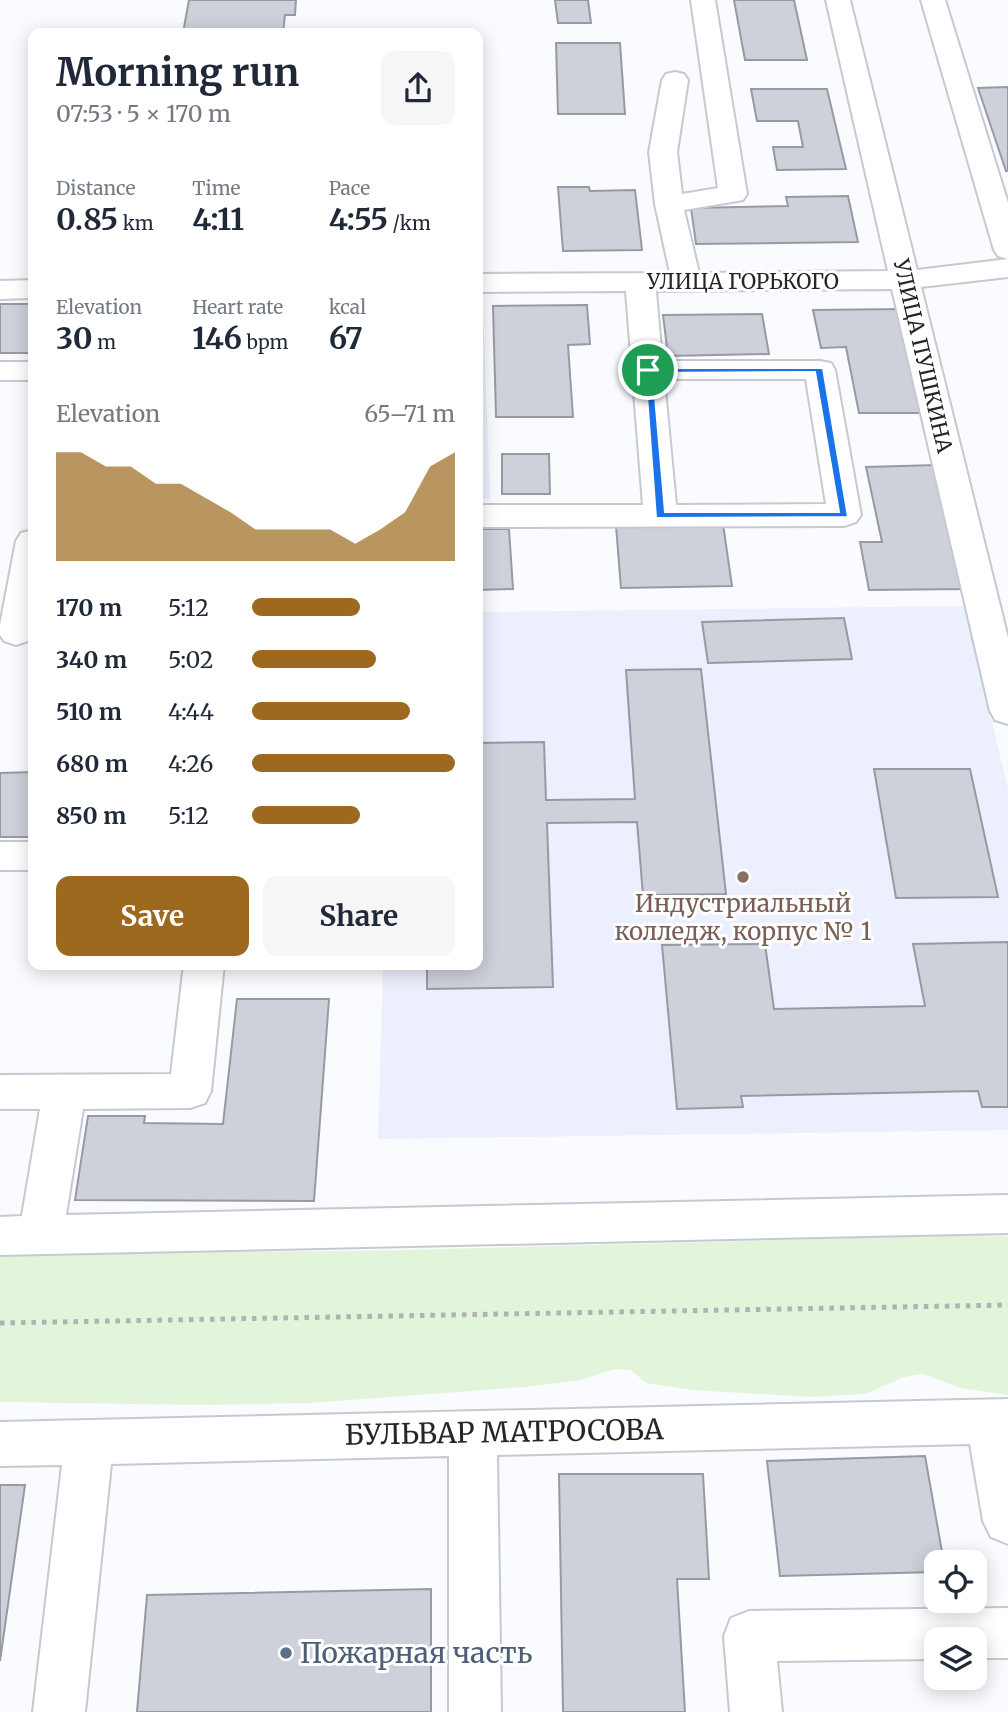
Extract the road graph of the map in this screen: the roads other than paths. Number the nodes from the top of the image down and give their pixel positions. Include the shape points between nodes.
1 (703, 0) edge
2 (838, 0) edge
3 (933, 0) edge
4 (675, 80) dead end
5 (669, 204) junction
6 (1008, 250) edge
7 (1008, 268) edge
8 (905, 280) junction
9 (640, 281) junction
10 (686, 281) junction
11 (483, 283) edge
12 (28, 289) edge
13 (0, 290) edge
14 (648, 370) junction
15 (0, 371) edge
16 (28, 371) edge
17 (660, 515) junction
18 (483, 516) edge
19 (28, 568) edge
20 (16, 633) edge
21 (1008, 711) edge
22 (0, 856) edge
23 (28, 856) edge
24 (203, 970) edge
25 (0, 1092) edge
26 (64, 1092) junction
27 (1008, 1214) edge
28 (21, 1236) edge
29 (999, 1421) edge
30 (473, 1433) junction
31 (89, 1442) junction
32 (0, 1444) edge
33 (1008, 1521) edge
34 (1008, 1633) edge
35 (59, 1712) edge
36 (475, 1712) edge
37 (756, 1712) edge

1 - 5 street via 733,194
2 - 8 street, УЛИЦА ПУШКИНА
3 - 6 street
4 - 5 street via 663,152
5 - 10 street
7 - 8 street, УЛИЦА ГОРЬКОГО
8 - 10 street, УЛИЦА ГОРЬКОГО
8 - 21 street, УЛИЦА ПУШКИНА
9 - 10 street, УЛИЦА ГОРЬКОГО
9 - 11 street, УЛИЦА ГОРЬКОГО
9 - 14 street
12 - 13 street
14 - 17 street
14 - 17 street via 820,370 844,515
15 - 16 street
17 - 18 street
19 - 20 street
22 - 23 street
24 - 26 street via 190,1091
25 - 26 street
26 - 28 street
27 - 28 street
29 - 30 street, БУЛЬВАР МАТРОСОВА
29 - 33 street
30 - 31 street, БУЛЬВАР МАТРОСОВА
30 - 36 street
31 - 32 street, БУЛЬВАР МАТРОСОВА
31 - 35 street
34 - 37 street via 749,1636

